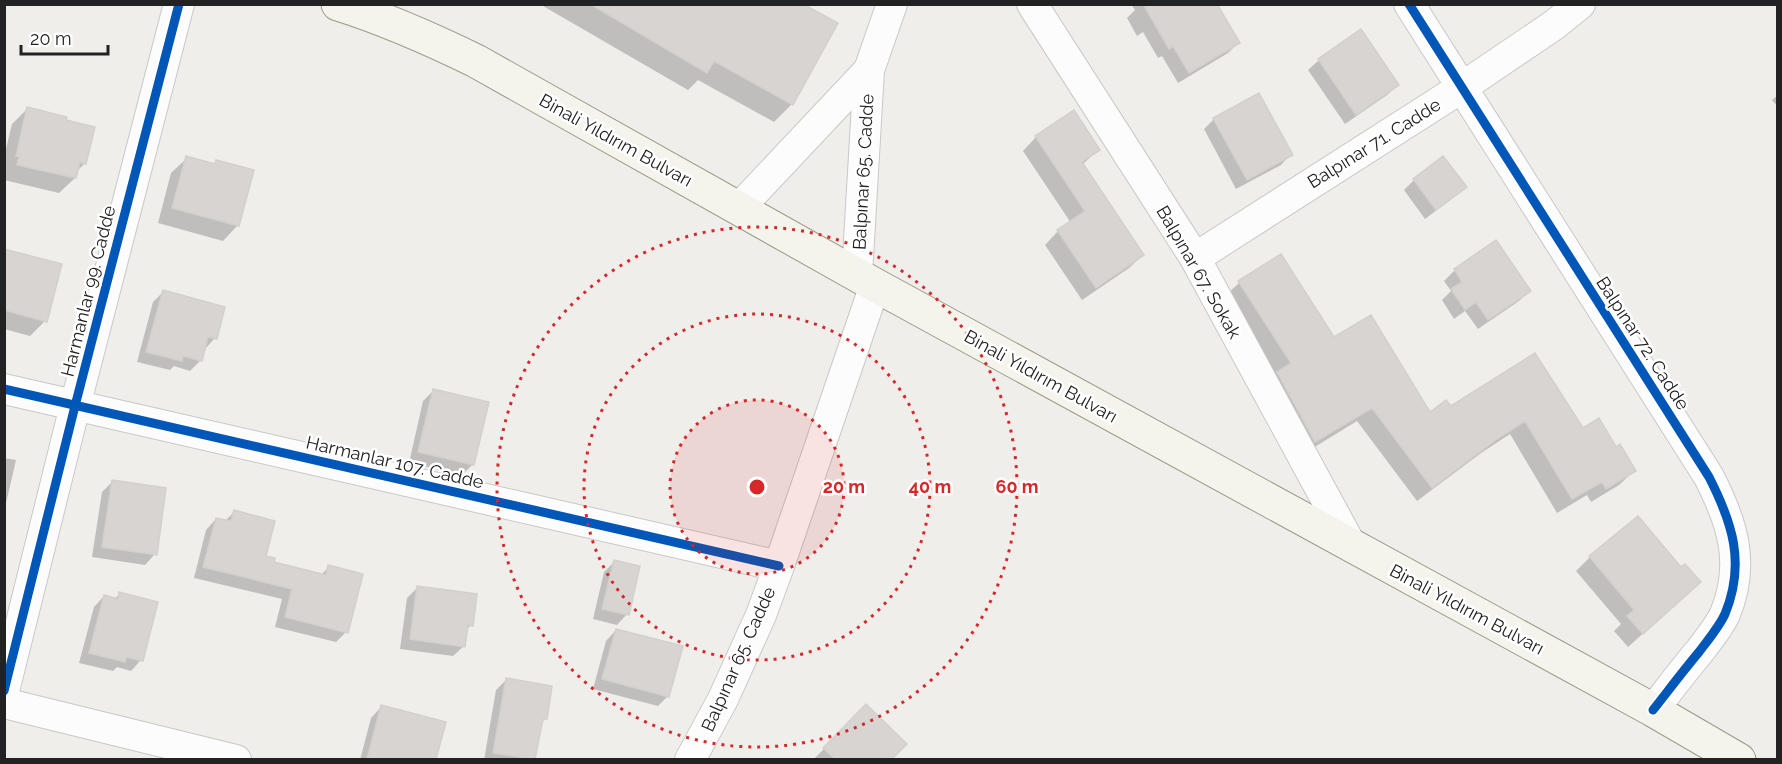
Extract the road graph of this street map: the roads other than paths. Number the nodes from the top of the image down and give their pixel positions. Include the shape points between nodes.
1 (179, 4) edge
2 (892, 4) edge
3 (1032, 4) edge
4 (1409, 4) edge
5 (1580, 4) edge
6 (353, 7) edge
7 (869, 70) junction
8 (1461, 88) junction
9 (739, 208) junction
10 (1195, 258) junction
11 (866, 280) junction
12 (4, 389) edge
13 (75, 406) junction
14 (1352, 547) junction
15 (779, 566) junction
16 (4, 691) edge
17 (4, 703) edge
18 (1653, 710) junction
19 (236, 759) edge
20 (690, 759) edge
21 (1740, 759) edge

1 - 13 street, Harmanlar 99. Cadde
2 - 7 street, Balpınar 65. Cadde
3 - 10 street, Balpınar 67. Sokak
4 - 8 street, Balpınar 72. Cadde
5 - 8 street, Balpınar 71. Cadde
6 - 9 main road, Binali Yıldırım Bulvarı via 476,61
7 - 9 street, Balpınar 65. Cadde
7 - 11 street, Balpınar 65. Cadde
8 - 10 street, Balpınar 71. Cadde
8 - 18 street, Balpınar 72. Cadde via 1709,477 1724,507 1736,561 1725,615
9 - 11 main road, Binali Yıldırım Bulvarı
10 - 14 street, Balpınar 67. Sokak
11 - 14 main road, Binali Yıldırım Bulvarı
11 - 15 street, Balpınar 65. Cadde
12 - 13 street, Harmanlar 107. Cadde
13 - 15 street, Harmanlar 107. Cadde
13 - 16 street, Harmanlar 99. Cadde
14 - 18 main road, Binali Yıldırım Bulvarı
15 - 20 street, Balpınar 65. Cadde via 742,658
17 - 19 street
18 - 21 main road, Binali Yıldırım Bulvarı

